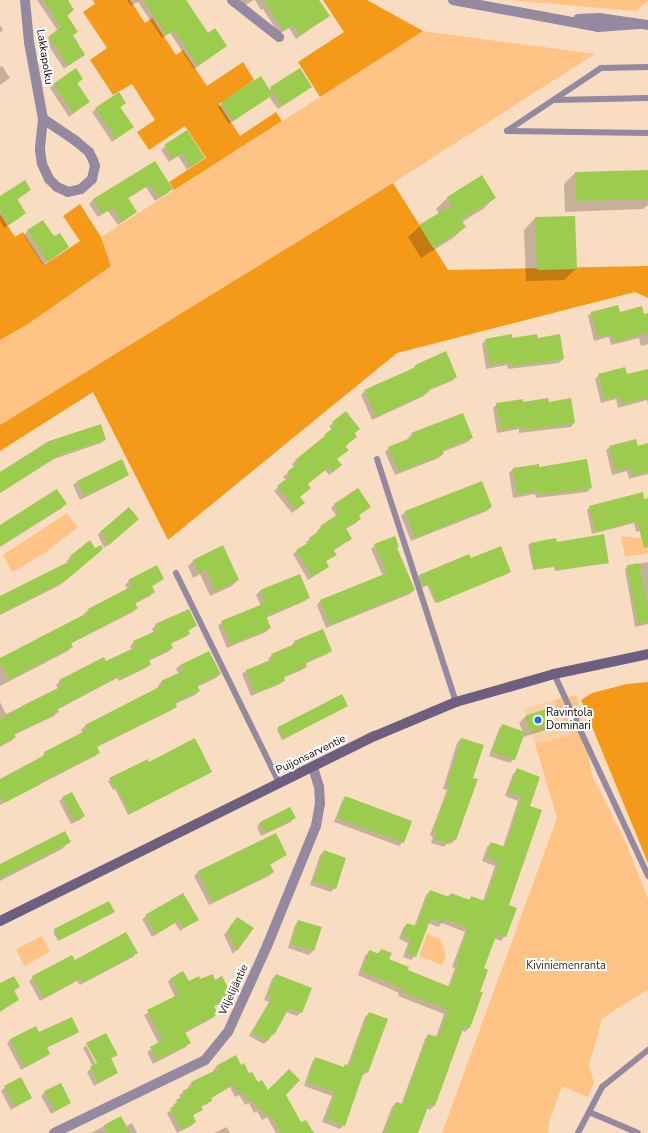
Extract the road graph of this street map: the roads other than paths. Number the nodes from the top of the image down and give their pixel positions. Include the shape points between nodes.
1 (25, 0) edge
2 (232, 0) edge
3 (452, 0) edge
4 (643, 24) edge
5 (279, 37) dead end
6 (648, 67) edge
7 (648, 98) edge
8 (553, 100) junction
9 (43, 119) junction
10 (648, 133) edge
11 (377, 458) dead end
12 (176, 573) dead end
13 (648, 654) edge
14 (554, 674) junction
15 (456, 702) junction
16 (313, 767) junction
17 (280, 784) junction
18 (648, 876) edge
19 (0, 921) edge
20 (648, 1050) edge
21 (589, 1112) junction
22 (54, 1133) edge
23 (578, 1133) edge
24 (638, 1133) edge

1 - 9 street, Lakkapolku via 29,42
2 - 5 street
3 - 4 street via 563,20 599,18
6 - 8 lane via 601,68
7 - 8 lane
8 - 10 lane via 507,131
9 - 9 street, Lakkapolku via 40,150 42,164 49,179 57,187 68,192 81,189 92,179 94,173 95,166 89,152
11 - 15 lane
12 - 17 lane
13 - 14 main road, Puijonsarventie
14 - 15 main road, Puijonsarventie
14 - 18 lane
15 - 16 main road, Puijonsarventie via 375,736
16 - 17 main road, Puijonsarventie
16 - 22 street, Viljelijäntie via 319,787 320,804 316,826 267,946 228,1032 205,1060
17 - 19 main road, Puijonsarventie
20 - 21 lane via 602,1087
21 - 23 lane
21 - 24 lane

